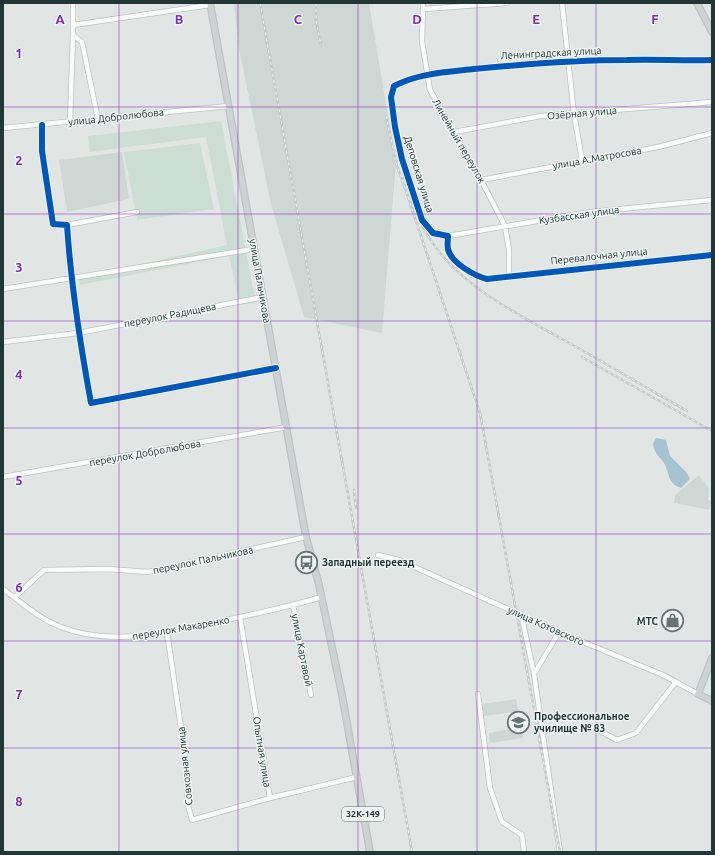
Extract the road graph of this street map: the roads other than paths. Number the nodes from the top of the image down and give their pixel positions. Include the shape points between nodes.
1 (73, 3) edge
2 (423, 3) edge
3 (507, 3) edge
4 (562, 3) edge
5 (697, 3) edge
6 (210, 4) edge
7 (423, 9) junction
8 (73, 25) junction
9 (712, 32) edge
10 (73, 35) junction
11 (712, 60) edge
12 (567, 62) junction
13 (427, 75) junction
14 (394, 86) joint
15 (712, 102) edge
16 (229, 106) junction
17 (574, 114) junction
18 (98, 119) junction
19 (70, 122) junction
20 (42, 125) junction
21 (3, 128) edge
22 (454, 132) junction
23 (712, 132) edge
24 (582, 160) junction
25 (481, 180) junction
26 (712, 200) edge
27 (137, 212) dead end
28 (67, 225) junction
29 (505, 226) junction
30 (448, 236) junction
31 (254, 249) junction
32 (712, 255) edge
33 (509, 276) junction
34 (70, 278) junction
35 (3, 288) edge
36 (263, 297) junction
37 (78, 333) junction
38 (3, 342) edge
39 (276, 368) junction
40 (287, 428) junction
41 (3, 477) edge
42 (306, 537) junction
43 (378, 555) dead end
44 (3, 589) edge
45 (15, 597) junction
46 (322, 598) junction
47 (293, 605) junction
48 (521, 614) junction
49 (240, 617) junction
50 (167, 632) junction
51 (559, 632) junction
52 (712, 658) edge
53 (534, 674) junction
54 (676, 682) junction
55 (478, 694) dead end
56 (698, 694) junction
57 (311, 695) dead end
58 (712, 701) edge
59 (587, 724) dead end
60 (357, 777) junction
61 (270, 798) junction
62 (370, 852) edge
63 (524, 852) edge
64 (560, 852) edge

1 - 8 street
2 - 7 street, Линейный переулок
3 - 7 street
4 - 12 street
5 - 9 main road
6 - 8 street
6 - 16 main road, улица Пальчикова
7 - 13 street, Линейный переулок via 422,41
8 - 10 street
10 - 18 street via 82,42
10 - 19 street
11 - 12 street, Ленинградская улица
12 - 13 street, Ленинградская улица via 531,63
12 - 17 street
13 - 14 street, Ленинградская улица via 407,79
13 - 22 street, Линейный переулок via 430,90
14 - 30 street, Деповская улица via 391,97 396,133 422,220 433,233
15 - 17 street, Озёрная улица
16 - 18 street, улица Добролюбова
16 - 31 main road, улица Пальчикова
17 - 22 street, Озёрная улица via 541,116
17 - 24 street
18 - 19 street, улица Добролюбова
19 - 20 street, улица Добролюбова
20 - 21 street, улица Добролюбова
20 - 28 street via 42,151 53,224
22 - 25 street, Линейный переулок
23 - 24 street, улица А.Матросова via 658,147
24 - 25 street, улица А.Матросова
25 - 29 street, Линейный переулок
26 - 29 street, Кузбасская улица via 590,212
27 - 28 street
28 - 34 street
29 - 30 street, Кузбасская улица
29 - 33 street, Линейный переулок via 509,250
30 - 33 street, Перевалочная улица via 448,250 452,257 477,277 487,279
31 - 34 street
31 - 36 main road, улица Пальчикова
32 - 33 street, Перевалочная улица
34 - 35 street
34 - 37 street
36 - 37 street, переулок Радищева
36 - 39 main road, улица Пальчикова
37 - 38 street, переулок Радищева
37 - 39 street via 91,403
39 - 40 main road, улица Пальчикова
40 - 41 street, переулок Добролюбова
40 - 42 main road, улица Пальчикова
42 - 45 street, переулок Пальчикова via 148,572 108,569 44,570
42 - 46 main road, улица Пальчикова
43 - 48 street, улица Котовского via 399,560
44 - 45 street, переулок Макаренко
45 - 50 street, переулок Макаренко via 59,627 77,633 132,637
46 - 47 street, переулок Макаренко
46 - 60 main road, улица Пальчикова
47 - 49 street, переулок Макаренко
47 - 57 street, улица Картавой
48 - 51 street, улица Котовского
48 - 53 street
49 - 50 street, переулок Макаренко
49 - 61 street, Опытная улица
50 - 61 street, Совхозная улица via 192,820
51 - 53 street
51 - 54 street, улица Котовского
52 - 56 main road
53 - 64 street
54 - 56 street, улица Котовского
54 - 59 street via 636,733 626,738 617,740
55 - 63 street via 490,788 502,822 522,835
56 - 58 main road, улица Котовского
60 - 61 street, Опытная улица
60 - 62 main road, 32К-149

